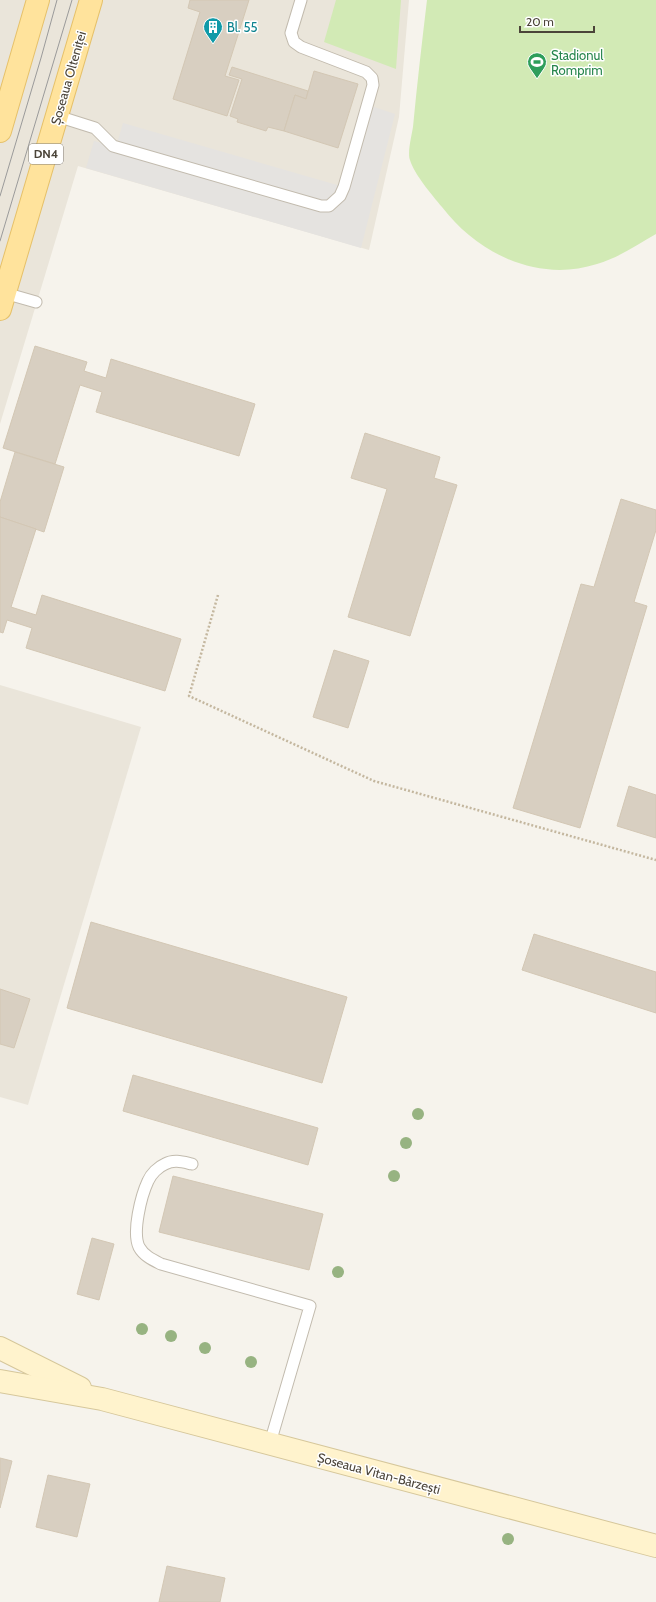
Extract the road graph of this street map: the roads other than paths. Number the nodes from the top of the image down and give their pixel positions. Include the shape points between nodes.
1 (38, 0) edge
2 (91, 0) edge
3 (301, 0) edge
4 (57, 116) junction
5 (0, 131) edge
6 (2, 298) edge
7 (36, 302) dead end
8 (192, 1164) dead end
9 (0, 1348) edge
10 (0, 1380) edge
11 (102, 1399) junction
12 (270, 1443) junction
13 (656, 1546) edge

1 - 5 main road
2 - 4 main road, Șoseaua Olteniței / DN4
3 - 4 lane via 291,33 294,42 366,72 372,78 373,85 344,187 340,196 329,206 321,206 116,148 95,128
4 - 6 main road, Șoseaua Olteniței / DN4
6 - 7 lane
8 - 12 lane via 175,1160 166,1163 148,1180 137,1219 136,1236 140,1248 148,1257 161,1264 310,1306
9 - 11 main road, Șoseaua Vitan-Bârzești
10 - 11 main road, Șoseaua Vitan-Bârzești
11 - 12 main road, Șoseaua Vitan-Bârzești
12 - 13 main road, Șoseaua Vitan-Bârzești

